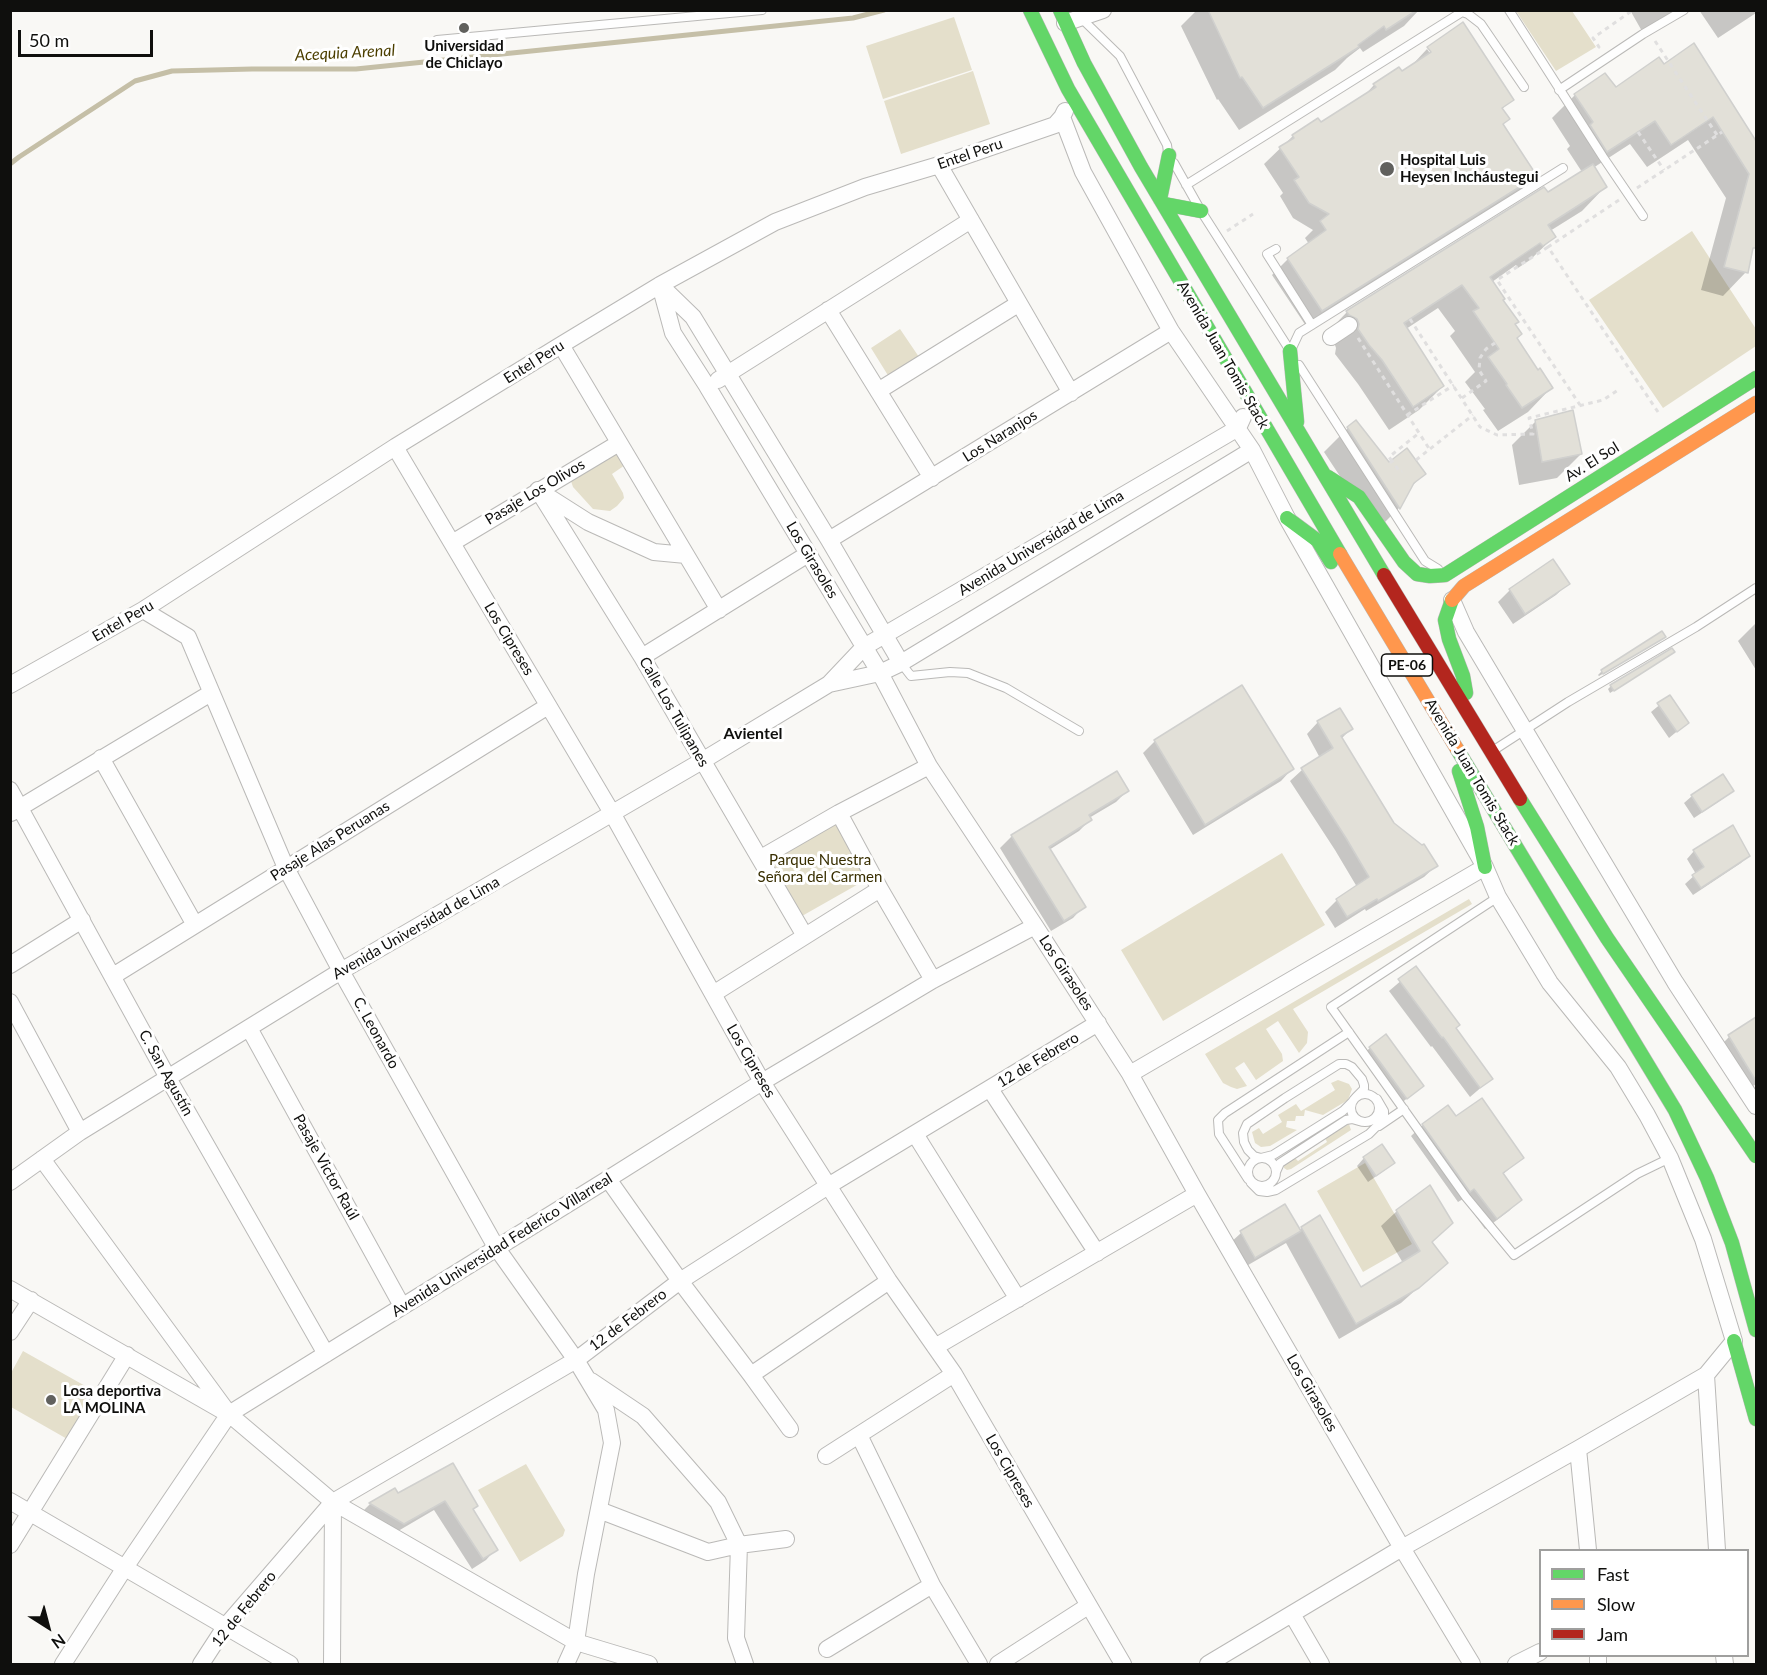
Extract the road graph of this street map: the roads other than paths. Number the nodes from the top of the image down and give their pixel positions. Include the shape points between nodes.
1 (762, 10) edge
2 (1030, 10) edge
3 (1103, 10) edge
4 (1509, 10) edge
5 (1684, 10) edge
6 (1062, 17) edge
7 (1082, 18) junction
8 (437, 40) dead end
9 (1524, 87) dead end
10 (1068, 89) junction
11 (1559, 90) junction
12 (1062, 117) junction
13 (1169, 155) junction
14 (939, 165) junction
15 (1563, 168) dead end
16 (1186, 185) junction
17 (1162, 202) junction
18 (1201, 211) junction
19 (1643, 216) dead end
20 (970, 220) junction
21 (1276, 249) dead end
22 (660, 285) junction
23 (1018, 304) junction
24 (828, 310) junction
25 (1349, 324) road end
26 (1312, 325) junction
27 (1171, 331) junction
28 (1331, 337) dead end
29 (561, 345) junction
30 (1290, 351) junction
31 (728, 375) junction
32 (1756, 378) edge
33 (707, 386) junction
34 (878, 391) junction
35 (1071, 393) junction
36 (1295, 394) junction
37 (1250, 402) junction
38 (1756, 403) edge
39 (1307, 414) dead end
40 (1238, 428) junction
41 (1298, 428) junction
42 (619, 442) junction
43 (1653, 442) junction
44 (395, 447) junction
45 (1252, 450) junction
46 (1666, 459) junction
47 (1343, 471) dead end
48 (1325, 475) junction
49 (932, 478) junction
50 (538, 490) junction
51 (1359, 497) junction
52 (1287, 518) junction
53 (829, 540) junction
54 (452, 543) junction
55 (808, 554) junction
56 (686, 555) junction
57 (1445, 575) junction
58 (1756, 588) edge
59 (1452, 600) junction
60 (143, 610) junction
61 (719, 610) junction
62 (885, 636) junction
63 (864, 647) junction
64 (642, 657) junction
65 (901, 663) junction
66 (1408, 668) junction
67 (880, 673) junction
68 (829, 684) junction
69 (10, 685) edge
70 (211, 693) junction
71 (548, 706) junction
72 (1436, 712) junction
73 (1471, 716) junction
74 (1525, 730) junction
75 (1079, 731) dead end
76 (1491, 751) junction
77 (101, 758) junction
78 (702, 761) junction
79 (929, 766) junction
80 (10, 790) edge
81 (15, 810) edge
82 (612, 813) junction
83 (839, 813) junction
84 (761, 858) junction
85 (1485, 867) junction
86 (286, 868) junction
87 (880, 889) junction
88 (1498, 897) junction
89 (82, 920) junction
90 (195, 925) junction
91 (1035, 926) junction
92 (805, 936) junction
93 (10, 965) edge
94 (342, 971) junction
95 (113, 976) junction
96 (933, 980) junction
97 (713, 994) junction
98 (10, 1002) edge
99 (1098, 1023) junction
100 (249, 1028) junction
101 (1349, 1032) junction
102 (1130, 1074) junction
103 (168, 1078) junction
104 (762, 1082) junction
105 (990, 1089) junction
106 (1354, 1099) junction
107 (1377, 1099) junction
108 (1756, 1106) edge
109 (1404, 1109) junction
110 (1359, 1121) junction
111 (80, 1132) junction
112 (915, 1134) junction
113 (1369, 1134) junction
114 (1756, 1156) edge
115 (1261, 1158) junction
116 (1670, 1158) junction
117 (42, 1159) junction
118 (1276, 1172) junction
119 (608, 1179) junction
120 (1250, 1181) junction
121 (10, 1182) edge
122 (828, 1186) junction
123 (1197, 1194) junction
124 (496, 1247) junction
125 (1097, 1253) junction
126 (680, 1281) junction
127 (889, 1281) junction
128 (10, 1289) edge
129 (1018, 1299) junction
130 (31, 1300) junction
131 (402, 1306) junction
132 (1756, 1330) edge
133 (10, 1332) edge
134 (1734, 1341) junction
135 (935, 1347) junction
136 (326, 1354) junction
137 (127, 1355) junction
138 (576, 1360) junction
139 (954, 1374) junction
140 (751, 1375) junction
141 (1706, 1375) junction
142 (588, 1379) junction
143 (230, 1414) junction
144 (1756, 1419) edge
145 (790, 1430) dead end
146 (859, 1435) junction
147 (1578, 1449) junction
148 (826, 1456) dead end
149 (10, 1501) edge
150 (333, 1502) junction
151 (599, 1510) junction
152 (30, 1513) junction
153 (786, 1539) dead end
154 (10, 1545) edge
155 (739, 1545) junction
156 (1402, 1548) junction
157 (1588, 1549) edge
158 (1717, 1549) edge
159 (124, 1569) junction
160 (932, 1585) junction
161 (1088, 1606) junction
162 (1292, 1614) junction
163 (225, 1628) junction
164 (576, 1642) junction
165 (827, 1649) dead end
166 (1539, 1653) edge
167 (63, 1665) edge
168 (201, 1665) edge
169 (290, 1665) edge
170 (332, 1665) edge
171 (566, 1665) edge
172 (649, 1665) edge
173 (745, 1665) edge
174 (979, 1665) edge
175 (998, 1665) edge
176 (1123, 1665) edge
177 (1208, 1665) edge
178 (1321, 1665) edge
179 (1472, 1665) edge
180 (1516, 1665) edge

1 - 8 lane
2 - 10 main road, Avenida Juan Tomis Stack / PE-06
3 - 7 street
4 - 11 lane
5 - 11 lane
6 - 7 street
6 - 17 main road, Avenida Juan Tomis Stack / PE-06
7 - 13 lane via 1120,56
9 - 16 lane via 1481,24 1462,12
10 - 12 street
10 - 37 main road, Avenida Juan Tomis Stack / PE-06
11 - 19 lane
12 - 14 street, Entel Peru via 1055,125
12 - 27 street, Avenida Juan Tomis Stack via 1083,172
13 - 16 lane
13 - 17 main road
14 - 20 street
14 - 22 street, Entel Peru via 866,187 775,222
15 - 26 lane
16 - 18 lane
17 - 18 main road
17 - 41 main road, Avenida Juan Tomis Stack / PE-06
18 - 30 lane
20 - 23 street
20 - 24 street
21 - 26 lane via 1267,254
22 - 29 street, Entel Peru
22 - 31 street via 693,317
22 - 33 street, Los Girasoles via 673,333
23 - 34 street
23 - 35 street
24 - 31 street
24 - 34 street
25 - 28 street
26 - 30 lane via 1299,333
27 - 35 street, Los Naranjos
27 - 40 street, Avenida Juan Tomis Stack
29 - 42 street
29 - 44 street, Entel Peru
30 - 36 main road
30 - 57 lane via 1367,463 1425,561
31 - 33 street
31 - 53 street
32 - 43 main road, Av. El Sol
33 - 55 street, Los Girasoles
34 - 49 street
35 - 49 street, Los Naranjos
36 - 39 main road
36 - 41 main road
37 - 40 street
37 - 66 main road, Avenida Juan Tomis Stack / PE-06
38 - 46 main road
40 - 45 street, Avenida Juan Tomis Stack
40 - 62 street, Avenida Universidad de Lima
41 - 48 main road, Avenida Juan Tomis Stack / PE-06
42 - 50 street, Pasaje Los Olivos
42 - 56 street
43 - 46 lane
43 - 57 main road, Av. El Sol
44 - 54 street, Los Cipreses
44 - 60 street, Entel Peru
45 - 52 street, Avenida Juan Tomis Stack
45 - 65 street, Avenida Universidad de Lima
46 - 59 main road via 1464,586
47 - 51 main road
48 - 51 main road
48 - 73 main road, Avenida Juan Tomis Stack / PE-06
49 - 53 street, Los Naranjos
50 - 54 street, Pasaje Los Olivos
50 - 56 street via 588,522 633,543 654,552
50 - 64 street, Calle Los Tulipanes
51 - 57 main road via 1404,562 1417,574
52 - 66 main road via 1317,541
52 - 85 street, Avenida Juan Tomis Stack
53 - 62 street
54 - 71 street, Los Cipreses
55 - 61 street
55 - 63 street, Los Girasoles
56 - 61 street
58 - 74 lane
59 - 73 main road via 1445,620
59 - 74 street via 1466,632
60 - 69 street, Entel Peru
60 - 70 street, C. Leonardo via 188,637
61 - 64 street
62 - 63 street, Avenida Universidad de Lima
62 - 65 street
63 - 67 street, Los Girasoles
63 - 68 street, Avenida Universidad de Lima
64 - 78 street, Calle Los Tulipanes
65 - 67 street, Avenida Universidad de Lima
65 - 75 lane via 911,676 968,673 1006,688
66 - 72 main road, Avenida Juan Tomis Stack / PE-06
67 - 68 street, Avenida Universidad de Lima
67 - 79 street, Los Girasoles
68 - 78 street, Avenida Universidad de Lima
70 - 77 street
70 - 86 street, C. Leonardo
71 - 82 street, Los Cipreses
71 - 86 street, Pasaje Alas Peruanas
72 - 85 main road via 1466,789
72 - 132 main road, Avenida Juan Tomis Stack / PE-06 via 1675,1110 1732,1243
73 - 76 main road, Avenida Juan Tomis Stack / PE-06
74 - 76 lane
74 - 108 street via 1675,982
76 - 114 main road, Avenida Juan Tomis Stack / PE-06 via 1607,938
77 - 81 street
77 - 90 street
78 - 82 street, Avenida Universidad de Lima
78 - 84 street, Calle Los Tulipanes
79 - 83 street
79 - 91 street, Los Girasoles
80 - 81 street, C. San Agustín
81 - 89 street, C. San Agustín
82 - 94 street, Avenida Universidad de Lima
82 - 97 street, Los Cipreses
83 - 84 street
83 - 87 street
84 - 92 street, Calle Los Tulipanes
85 - 88 street, Avenida Juan Tomis Stack
85 - 102 street
86 - 90 street, Pasaje Alas Peruanas
86 - 94 street, C. Leonardo
87 - 92 street
87 - 96 street
88 - 101 lane via 1331,1007
88 - 116 street, Avenida Juan Tomis Stack via 1550,983 1618,1067
89 - 93 street
89 - 95 street, C. San Agustín
90 - 95 street, Pasaje Alas Peruanas
91 - 96 street, Avenida Universidad Federico Villarreal
91 - 99 street, Los Girasoles
92 - 97 street
94 - 100 street, Avenida Universidad de Lima
94 - 124 street, C. Leonardo
95 - 103 street, C. San Agustín
96 - 104 street, Avenida Universidad Federico Villarreal
97 - 104 street, Los Cipreses
98 - 111 street
99 - 102 street, Los Girasoles
99 - 105 street, 12 de Febrero
100 - 103 street, Avenida Universidad de Lima
100 - 131 street, Pasaje Victor Raúl
101 - 109 lane
101 - 120 lane via 1218,1120 1219,1134
102 - 123 street, Los Girasoles
103 - 111 street, Avenida Universidad de Lima
103 - 136 street, C. San Agustín
104 - 119 street, Avenida Universidad Federico Villarreal
104 - 122 street, Los Cipreses
105 - 112 street, 12 de Febrero
105 - 125 street
106 - 107 lane via 1365,1094
106 - 110 lane via 1352,1115
106 - 115 lane via 1343,1111 1282,1150
106 - 115 lane via 1364,1085 1352,1067 1339,1064 1320,1074 1247,1124 1244,1142 1254,1156
107 - 110 lane via 1377,1117 1369,1122
107 - 113 lane via 1384,1116
109 - 113 lane
109 - 116 lane via 1466,1197 1514,1255 1637,1174
110 - 118 lane via 1346,1120 1280,1163
111 - 117 street, Avenida Universidad de Lima
112 - 122 street, 12 de Febrero
112 - 129 street
113 - 120 lane via 1276,1190 1259,1191
115 - 118 lane via 1270,1160
115 - 120 lane via 1247,1169
116 - 134 street, Avenida Juan Tomis Stack via 1703,1239
117 - 121 street, Avenida Universidad de Lima
117 - 143 street
118 - 120 lane via 1269,1185 1260,1187
119 - 124 street, Avenida Universidad Federico Villarreal
119 - 126 street
122 - 126 street, 12 de Febrero
122 - 127 street, Los Cipreses
123 - 125 street
123 - 156 street, Los Girasoles
124 - 131 street, Avenida Universidad Federico Villarreal
124 - 138 street, C. Leonardo
125 - 129 street
126 - 138 street, 12 de Febrero
126 - 140 street
127 - 135 street, Los Cipreses
127 - 140 street
128 - 130 street
129 - 135 street
130 - 133 street
130 - 137 street
131 - 136 street, Avenida Universidad Federico Villarreal
134 - 141 street
134 - 144 main road
135 - 139 street, Los Cipreses
136 - 143 street, Avenida Universidad Federico Villarreal
137 - 143 street
137 - 152 street
138 - 142 street, C. Leonardo
138 - 150 street, 12 de Febrero
139 - 146 street
139 - 161 street, Los Cipreses
140 - 145 street
141 - 147 street
141 - 158 street
142 - 151 street, C. Leonardo via 606,1410 612,1443
142 - 155 street via 643,1416 718,1502
143 - 150 street
143 - 159 street, Avenida Universidad Federico Villarreal
146 - 148 street
146 - 160 street
147 - 156 street
147 - 157 street
149 - 152 street
150 - 163 street, 12 de Febrero
150 - 164 street
150 - 170 street
151 - 155 street via 708,1552
151 - 164 street, C. Leonardo
152 - 154 street
152 - 159 street
153 - 155 street
155 - 173 street via 736,1638
156 - 162 street
156 - 179 street, Los Girasoles
159 - 163 street
159 - 167 street, Avenida Universidad Federico Villarreal
160 - 165 street
160 - 174 street
161 - 175 street
161 - 176 street, Los Cipreses
162 - 177 street
162 - 178 street
163 - 168 street, 12 de Febrero
163 - 169 street
164 - 171 street, C. Leonardo
164 - 172 street
166 - 180 street

